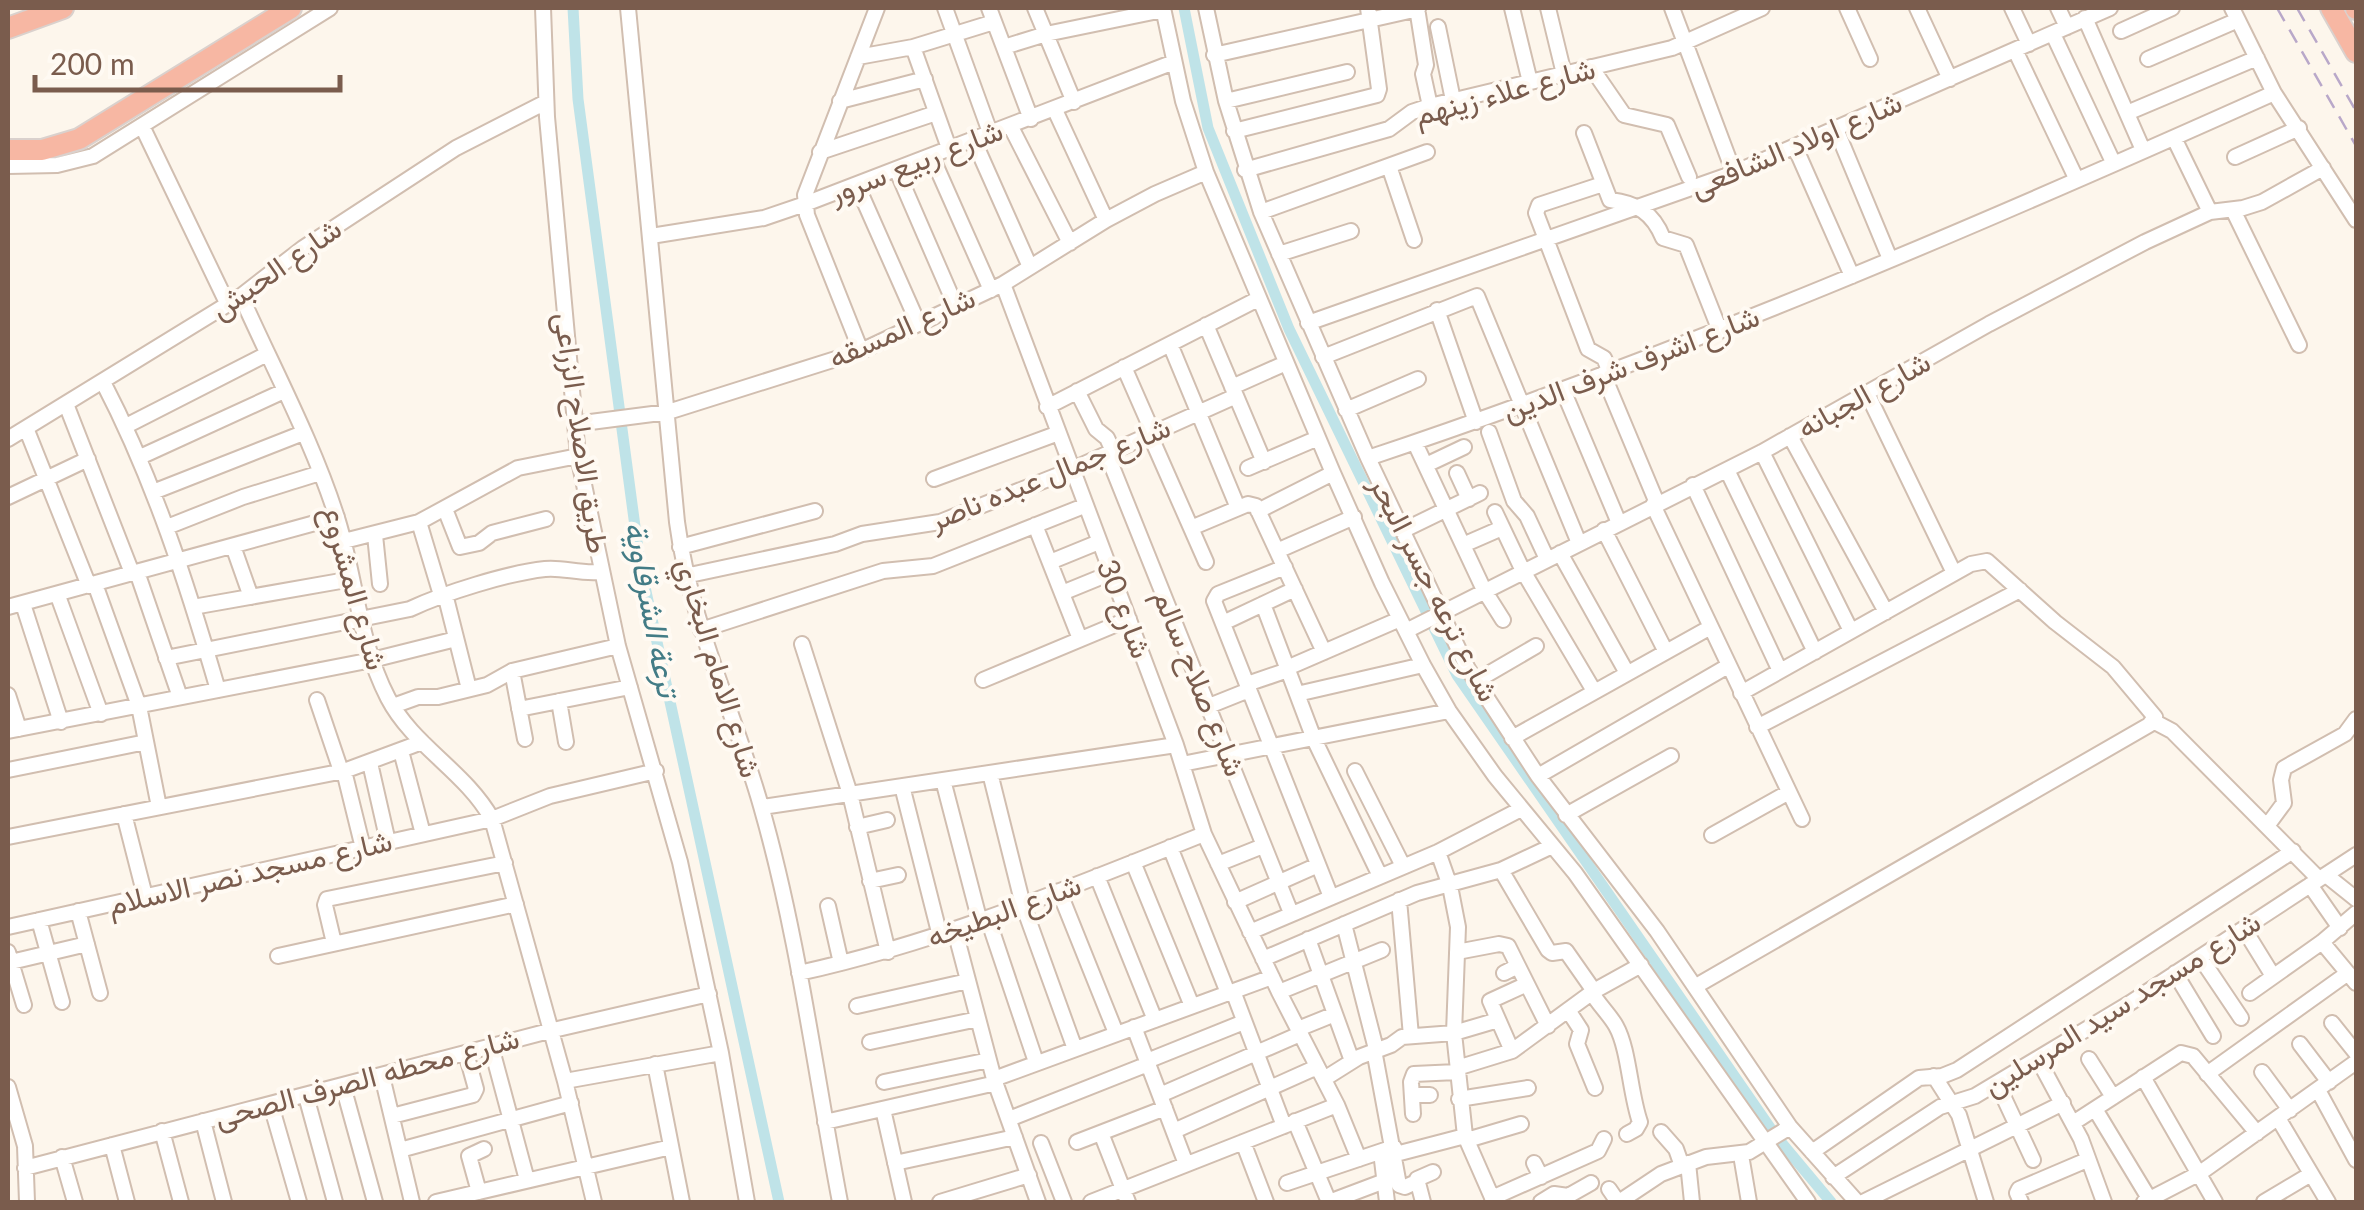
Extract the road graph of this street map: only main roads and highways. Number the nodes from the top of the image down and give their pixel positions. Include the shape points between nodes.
1 (63, 8) edge
2 (290, 8) edge
3 (2331, 8) edge
4 (8, 28) edge
5 (2356, 52) edge
6 (8, 150) edge

1 - 4 highway
2 - 6 highway via 79,139 42,150
3 - 5 highway

